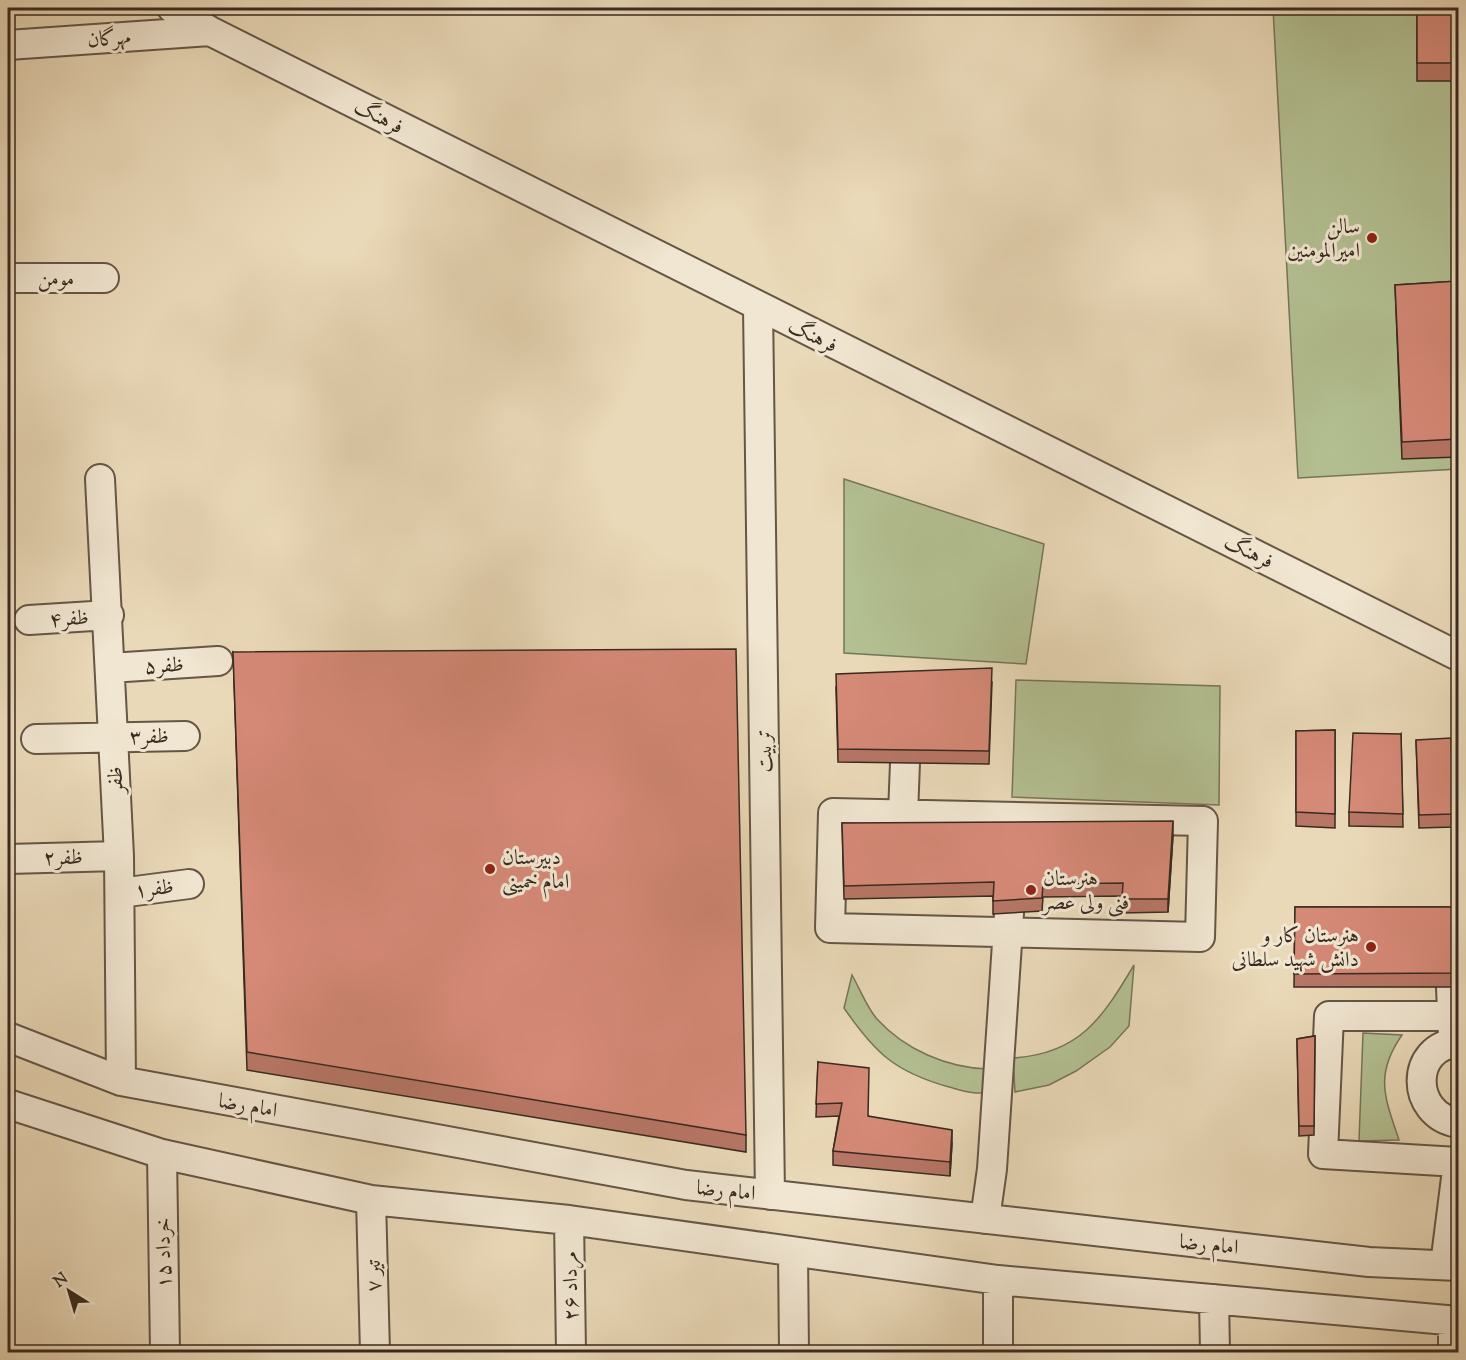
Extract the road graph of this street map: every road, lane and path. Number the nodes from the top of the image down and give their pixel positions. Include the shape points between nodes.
1 (172, 8) edge
2 (210, 31) junction
3 (8, 45) edge
4 (8, 278) edge
5 (104, 278) dead end
6 (758, 308) junction
7 (100, 479) dead end
8 (109, 615) junction
9 (29, 620) dead end
10 (1458, 656) edge
11 (218, 661) dead end
12 (110, 668) junction
13 (184, 736) dead end
14 (113, 737) junction
15 (36, 739) dead end
16 (905, 763) edge
17 (903, 814) junction
18 (119, 856) junction
19 (8, 859) edge
20 (189, 884) dead end
21 (120, 892) junction
22 (1009, 922) junction
23 (1451, 987) edge
24 (1456, 1030) edge
25 (8, 1037) edge
26 (122, 1081) junction
27 (8, 1104) edge
28 (1458, 1123) edge
29 (162, 1154) junction
30 (1458, 1162) edge
31 (770, 1195) junction
32 (371, 1200) junction
33 (985, 1219) junction
34 (569, 1220) junction
35 (793, 1254) junction
36 (1452, 1266) edge
37 (998, 1280) junction
38 (1214, 1299) junction
39 (1456, 1321) edge
40 (165, 1353) edge
41 (375, 1353) edge
42 (571, 1353) edge
43 (794, 1353) edge
44 (999, 1353) edge
45 (1215, 1353) edge
46 (1453, 1353) edge

1 - 2 street, فرهنگ
2 - 3 street, مهرگان
2 - 6 street, فرهنگ
4 - 5 street, مومن
6 - 10 street, فرهنگ
6 - 31 street, تربیت
7 - 8 street, ظفر
8 - 9 street, ظفر۴
8 - 12 street, ظفر
11 - 12 street, ظفر۵
12 - 14 street, ظفر
13 - 14 street, ظفر۳
14 - 15 street, ظفر۳
14 - 18 street, ظفر
16 - 17 street
17 - 22 street via 833,813 830,928
17 - 22 street via 1203,822 1200,937
18 - 19 street, ظفر۲
18 - 21 street, ظفر
20 - 21 street, ظفر۱
21 - 26 street, ظفر
22 - 33 street
23 - 24 street
24 - 28 street via 1431,1056 1421,1080 1428,1105 1437,1115
24 - 30 street via 1329,1016 1323,1154
25 - 26 street, امام رضا
26 - 31 street, امام رضا via 686,1185
27 - 29 street
29 - 32 street
29 - 40 street, ۱۵ خرداد
30 - 36 street
31 - 33 street, امام رضا
32 - 34 street
32 - 41 street, ۷ تیر
33 - 36 street, امام رضا via 1369,1262
34 - 35 street
34 - 42 street, ۲۶ مرداد
35 - 37 street
35 - 43 street
37 - 38 street
37 - 44 street
38 - 39 street
38 - 45 street
39 - 46 street

